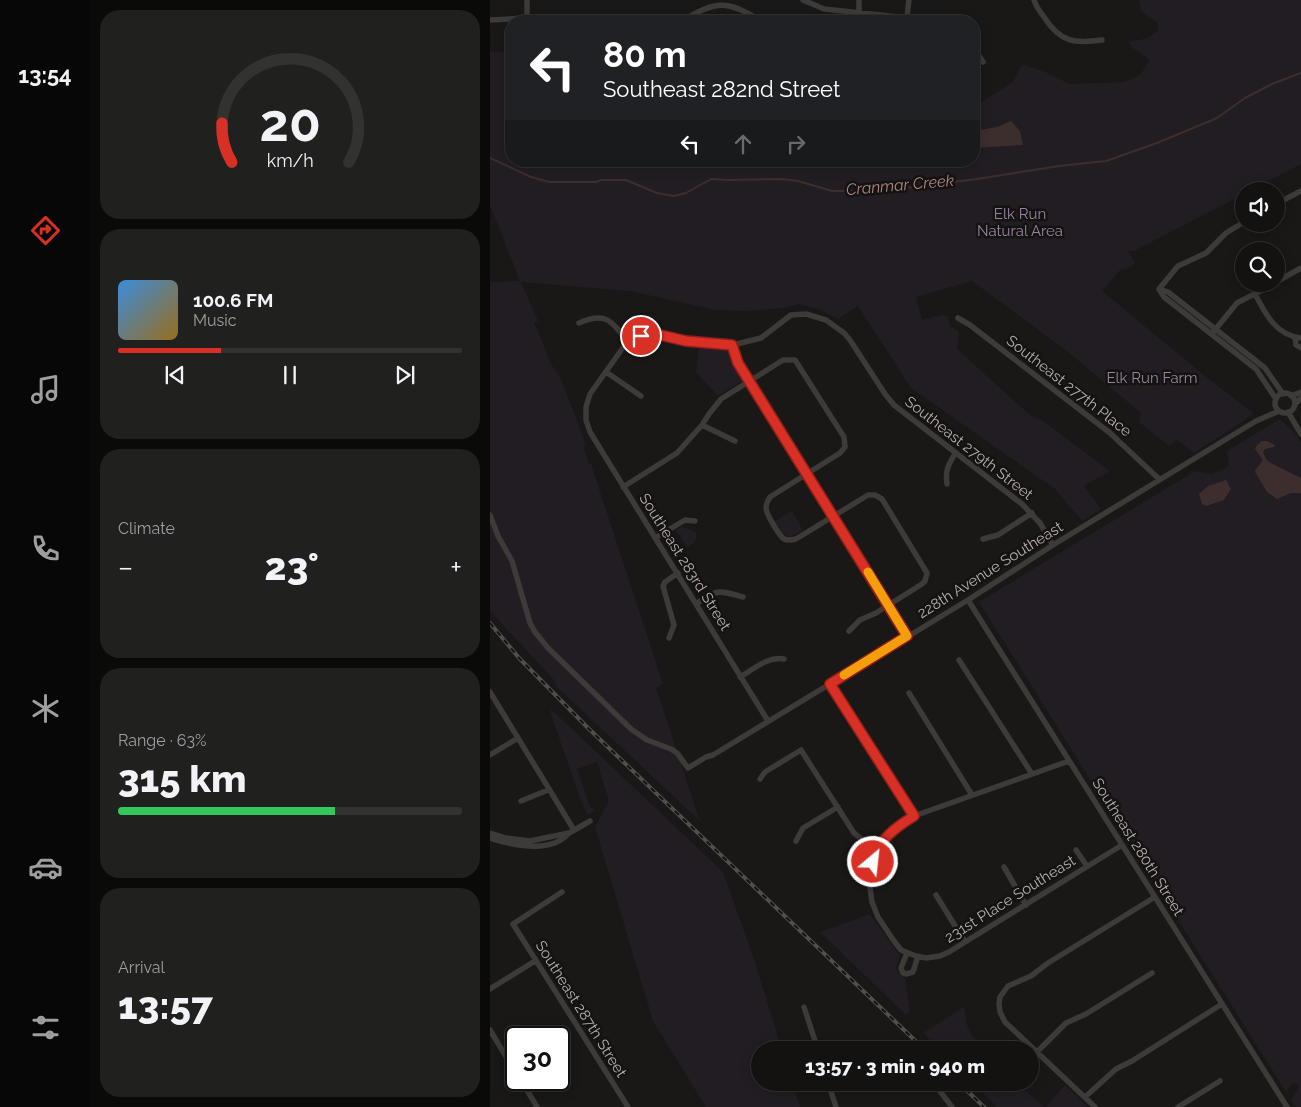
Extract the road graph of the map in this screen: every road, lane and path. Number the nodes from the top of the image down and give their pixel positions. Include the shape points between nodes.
1 (527, 0) edge
2 (803, 0) edge
3 (859, 0) edge
4 (909, 0) edge
5 (1034, 0) edge
6 (859, 12) junction
7 (527, 15) edge
8 (691, 15) edge
9 (752, 15) edge
10 (888, 15) edge
11 (907, 15) edge
12 (505, 19) edge
13 (490, 20) edge
14 (1102, 40) dead end
15 (980, 57) edge
16 (983, 62) dead end
17 (1301, 191) edge
18 (1285, 199) edge
19 (1235, 228) edge
20 (1301, 268) edge
21 (1285, 277) edge
22 (1159, 289) junction
23 (1259, 292) edge
24 (1255, 294) junction
25 (958, 318) dead end
26 (579, 323) dead end
27 (1215, 329) junction
28 (1211, 334) junction
29 (1298, 338) edge
30 (627, 342) junction
31 (732, 345) junction
32 (1301, 348) edge
33 (606, 372) junction
34 (749, 381) junction
35 (1301, 392) edge
36 (1283, 394) junction
37 (641, 396) dead end
38 (1291, 396) junction
39 (1301, 398) edge
40 (1276, 402) junction
41 (1292, 408) junction
42 (1279, 411) junction
43 (1256, 421) junction
44 (702, 425) junction
45 (1299, 432) edge
46 (735, 441) dead end
47 (955, 454) junction
48 (806, 474) junction
49 (1160, 479) junction
50 (947, 484) dead end
51 (623, 487) junction
52 (1032, 513) junction
53 (490, 515) edge
54 (833, 517) junction
55 (695, 520) dead end
56 (655, 538) junction
57 (982, 539) dead end
58 (1053, 545) junction
59 (678, 573) junction
60 (743, 597) dead end
61 (968, 600) junction
62 (696, 604) junction
63 (888, 606) junction
64 (849, 631) dead end
65 (907, 636) junction
66 (669, 638) dead end
67 (784, 659) dead end
68 (959, 660) dead end
69 (740, 677) junction
70 (830, 684) junction
71 (490, 692) edge
72 (909, 693) dead end
73 (768, 721) junction
74 (518, 738) junction
75 (490, 755) edge
76 (1069, 761) junction
77 (1032, 774) junction
78 (760, 779) dead end
79 (548, 790) junction
80 (972, 795) junction
81 (522, 801) dead end
82 (838, 807) junction
83 (914, 816) junction
84 (590, 821) dead end
85 (571, 832) junction
86 (490, 833) edge
87 (490, 838) edge
88 (796, 841) dead end
89 (1122, 845) junction
90 (1076, 850) dead end
91 (876, 851) junction
92 (1087, 866) junction
93 (1004, 868) dead end
94 (562, 892) dead end
95 (936, 895) dead end
96 (1155, 897) junction
97 (1026, 904) junction
98 (965, 942) junction
99 (907, 953) junction
100 (918, 956) junction
101 (535, 960) junction
102 (1152, 973) dead end
103 (490, 989) edge
104 (1222, 1004) junction
105 (804, 1007) dead end
106 (490, 1030) edge
107 (815, 1041) edge
108 (1027, 1041) edge
109 (1039, 1050) edge
110 (1039, 1052) edge
111 (505, 1055) edge
112 (1220, 1081) dead end
113 (528, 1091) edge
114 (831, 1091) edge
115 (939, 1091) edge
116 (1085, 1097) junction
117 (537, 1107) edge
118 (628, 1107) edge
119 (836, 1107) edge
120 (952, 1107) edge
121 (1095, 1107) edge
122 (1178, 1107) edge
123 (1287, 1107) edge

1 - 7 street
2 - 6 street via 824,9
3 - 6 street
4 - 11 street
5 - 14 street via 1051,28 1064,38 1079,42
6 - 10 street
8 - 9 street via 704,7 720,4 739,7
12 - 13 street
15 - 16 street
17 - 18 street
19 - 22 street via 1206,252 1178,266
20 - 21 street
22 - 27 street via 1168,292
22 - 28 street via 1164,297
23 - 24 street
24 - 27 street via 1237,303
24 - 29 street via 1273,324
25 - 49 street, Southeast 277th Place via 1110,432
26 - 30 street via 596,317 606,319 615,325
27 - 28 street
27 - 36 street via 1268,371
28 - 40 street via 1256,368
29 - 32 street via 1296,345
30 - 31 street via 656,334 686,341
30 - 33 street
31 - 34 street
31 - 47 street, Southeast 279th Street via 761,338 792,315 806,314 826,320 844,332 894,406
33 - 37 street
33 - 51 street, Southeast 283rd Street via 590,394 586,415 590,432
34 - 44 street via 721,399
34 - 48 street
34 - 48 street via 791,359 797,363 844,437 845,447 840,453
35 - 38 street
36 - 38 street
36 - 40 street
38 - 41 street
39 - 41 street
40 - 42 street
40 - 43 street, 228th Avenue Southeast
41 - 42 street via 1282,413
41 - 45 street
42 - 43 street, 228th Avenue Southeast
43 - 49 street, 228th Avenue Southeast
44 - 46 street
44 - 51 street via 672,457
47 - 50 street via 947,467
47 - 52 street, Southeast 279th Street
48 - 54 street
48 - 54 street via 774,493 766,505 767,514 780,535 787,540 796,539
49 - 58 street, 228th Avenue Southeast
51 - 56 street, Southeast 283rd Street
52 - 57 street via 998,535
52 - 58 street, Southeast 279th Street
53 - 73 street, 228th Avenue Southeast via 514,566 535,632 631,729 677,753 688,768
54 - 63 street
54 - 63 street via 868,495 875,495 882,499 926,570 922,584
55 - 56 street via 685,520
56 - 59 street, Southeast 283rd Street
58 - 61 street, 228th Avenue Southeast
59 - 62 street, Southeast 283rd Street
59 - 66 street via 663,586 674,625
60 - 62 street via 716,592
61 - 65 street, 228th Avenue Southeast
61 - 76 street, Southeast 280th Street
62 - 69 street, Southeast 283rd Street
63 - 64 street via 860,620
63 - 65 street
65 - 70 street, 228th Avenue Southeast
67 - 69 street via 769,659
68 - 77 street
69 - 73 street, Southeast 283rd Street
70 - 73 street, 228th Avenue Southeast
70 - 83 street
71 - 74 street
72 - 80 street
74 - 75 street
74 - 79 street
76 - 77 street
76 - 89 street, Southeast 280th Street
77 - 80 street
78 - 82 street via 765,772 801,750
79 - 81 street
79 - 85 street
80 - 83 street
82 - 88 street via 803,828
82 - 91 street via 854,833
83 - 91 street via 889,834
84 - 85 street
85 - 86 street via 530,841
85 - 87 street via 559,841 532,846 507,844
89 - 92 street, 231st Place Southeast
89 - 96 street, Southeast 280th Street
90 - 92 street
91 - 99 street via 870,873 872,902 894,941
92 - 97 street, 231st Place Southeast
93 - 97 street
94 - 101 street, Southeast 287th Street via 513,924
95 - 98 street
96 - 104 street, Southeast 280th Street
96 - 108 street via 1031,976 1008,986 1000,997 1000,1012 1005,1022
97 - 98 street, 231st Place Southeast
98 - 100 street, 231st Place Southeast via 940,956
99 - 100 street, 231st Place Southeast
99 - 100 street via 901,969 906,974 913,972
101 - 103 street
101 - 118 street, Southeast 287th Street
102 - 109 street via 1066,1023
104 - 116 street via 1116,1069
104 - 123 street, Southeast 280th Street
105 - 107 street
106 - 111 street
110 - 116 street
112 - 122 street
113 - 117 street
114 - 119 street
115 - 120 street
116 - 121 street

